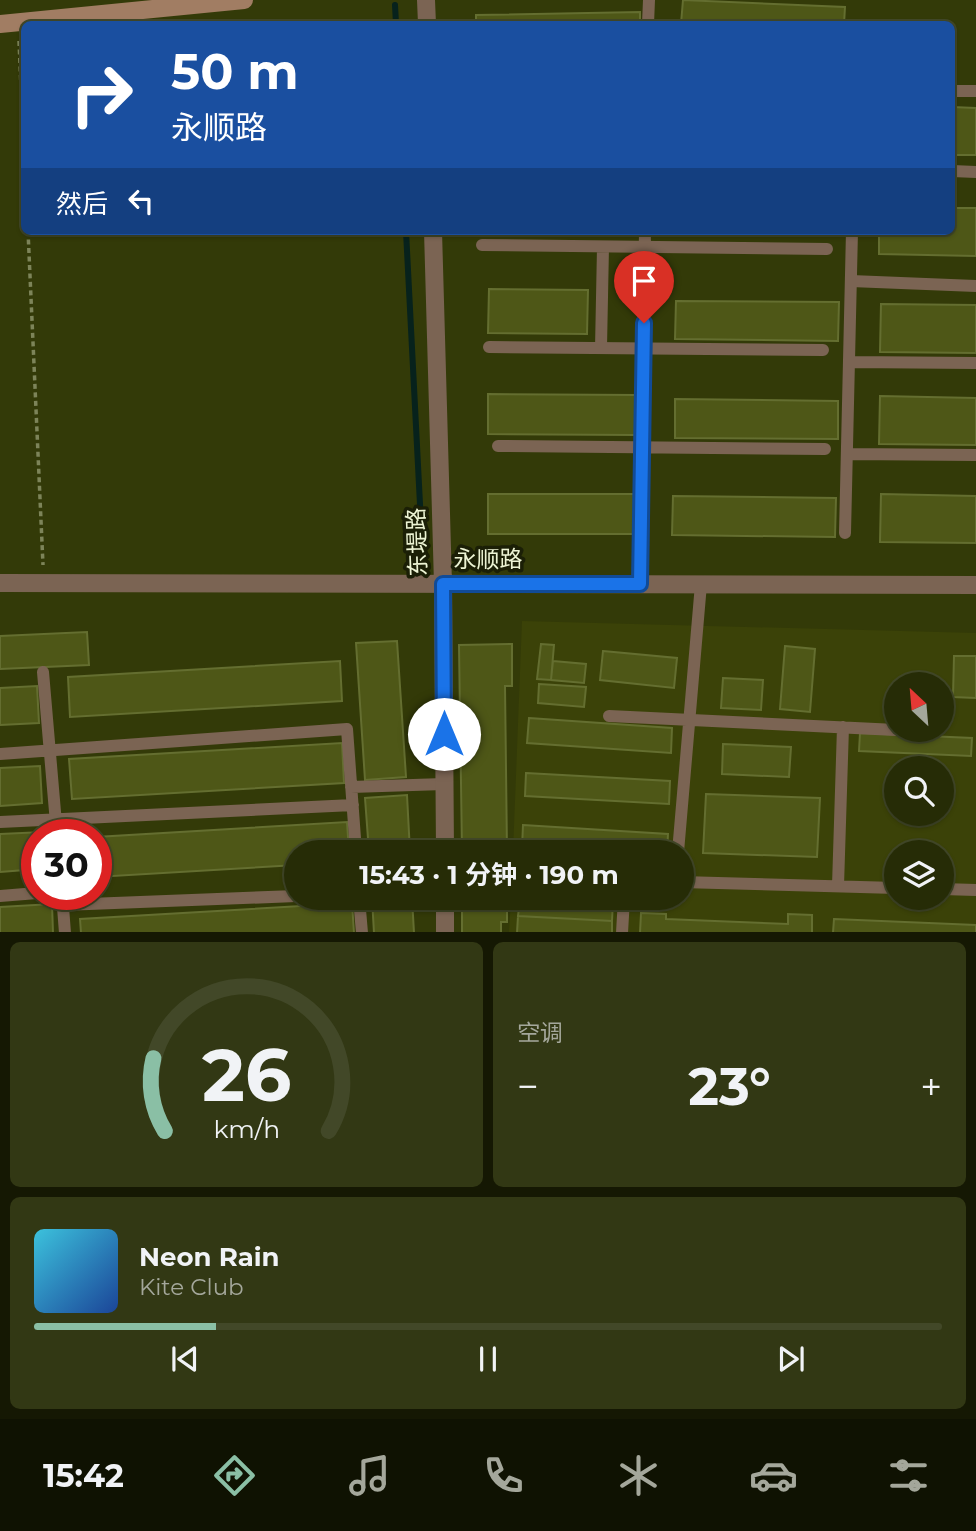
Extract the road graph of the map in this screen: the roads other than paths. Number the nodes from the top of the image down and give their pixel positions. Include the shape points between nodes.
1 (244, 0) edge
2 (426, 0) edge
3 (649, 0) edge
4 (28, 21) edge
5 (427, 21) edge
6 (648, 21) edge
7 (21, 22) edge
8 (0, 24) edge
9 (955, 91) edge
10 (976, 91) edge
11 (955, 171) edge
12 (976, 172) edge
13 (433, 235) edge
14 (645, 235) edge
15 (852, 235) edge
16 (482, 245) dead end
17 (603, 247) junction
18 (645, 247) junction
19 (827, 249) dead end
20 (851, 281) junction
21 (976, 286) edge
22 (489, 347) dead end
23 (601, 348) junction
24 (643, 348) junction
25 (823, 350) dead end
26 (849, 362) junction
27 (976, 363) edge
28 (498, 446) dead end
29 (642, 447) junction
30 (825, 449) dead end
31 (847, 454) junction
32 (976, 455) edge
33 (845, 533) dead end
34 (0, 583) edge
35 (443, 584) junction
36 (640, 584) junction
37 (701, 584) junction
38 (976, 585) edge
39 (43, 672) dead end
40 (609, 716) dead end
41 (689, 720) junction
42 (843, 727) junction
43 (884, 729) edge
44 (50, 751) junction
45 (0, 754) edge
46 (444, 784) junction
47 (351, 787) junction
48 (353, 805) junction
49 (55, 818) junction
50 (0, 822) edge
51 (355, 840) edge
52 (445, 840) edge
53 (679, 840) edge
54 (694, 882) edge
55 (838, 886) junction
56 (884, 888) edge
57 (954, 889) edge
58 (976, 890) edge
59 (21, 894) edge
60 (0, 896) edge
61 (284, 896) edge
62 (112, 899) edge
63 (63, 910) edge
64 (360, 910) edge
65 (445, 910) edge
66 (623, 910) edge
67 (65, 932) edge
68 (362, 932) edge
69 (445, 932) edge
70 (622, 932) edge

1 - 4 street
2 - 5 street
3 - 6 lane
7 - 8 street
9 - 10 lane
11 - 12 lane
13 - 35 street, 东堤路
14 - 18 lane
15 - 20 lane
16 - 17 lane
17 - 18 lane
17 - 23 lane
18 - 19 lane
18 - 24 lane
20 - 21 lane
20 - 26 lane
22 - 23 lane
23 - 24 lane
24 - 25 lane
24 - 29 lane
26 - 27 lane
26 - 31 lane
28 - 29 lane
29 - 30 lane
29 - 36 lane
31 - 32 lane
31 - 33 lane
34 - 35 street, 永顺路
35 - 36 street, 永顺路
35 - 46 street, 东堤路
36 - 37 street, 永顺路
37 - 38 street, 永顺路
37 - 41 lane
39 - 44 lane
40 - 41 lane
41 - 42 lane
41 - 53 lane
42 - 43 lane
42 - 55 lane
44 - 45 lane
44 - 47 lane via 347,729
44 - 49 lane
46 - 47 lane
46 - 52 street, 东堤路
47 - 48 lane
48 - 49 lane
48 - 51 lane
49 - 50 lane
54 - 55 lane
55 - 56 lane
57 - 58 lane
59 - 60 lane
61 - 62 lane
63 - 67 lane
64 - 68 lane
65 - 69 street
66 - 70 lane

